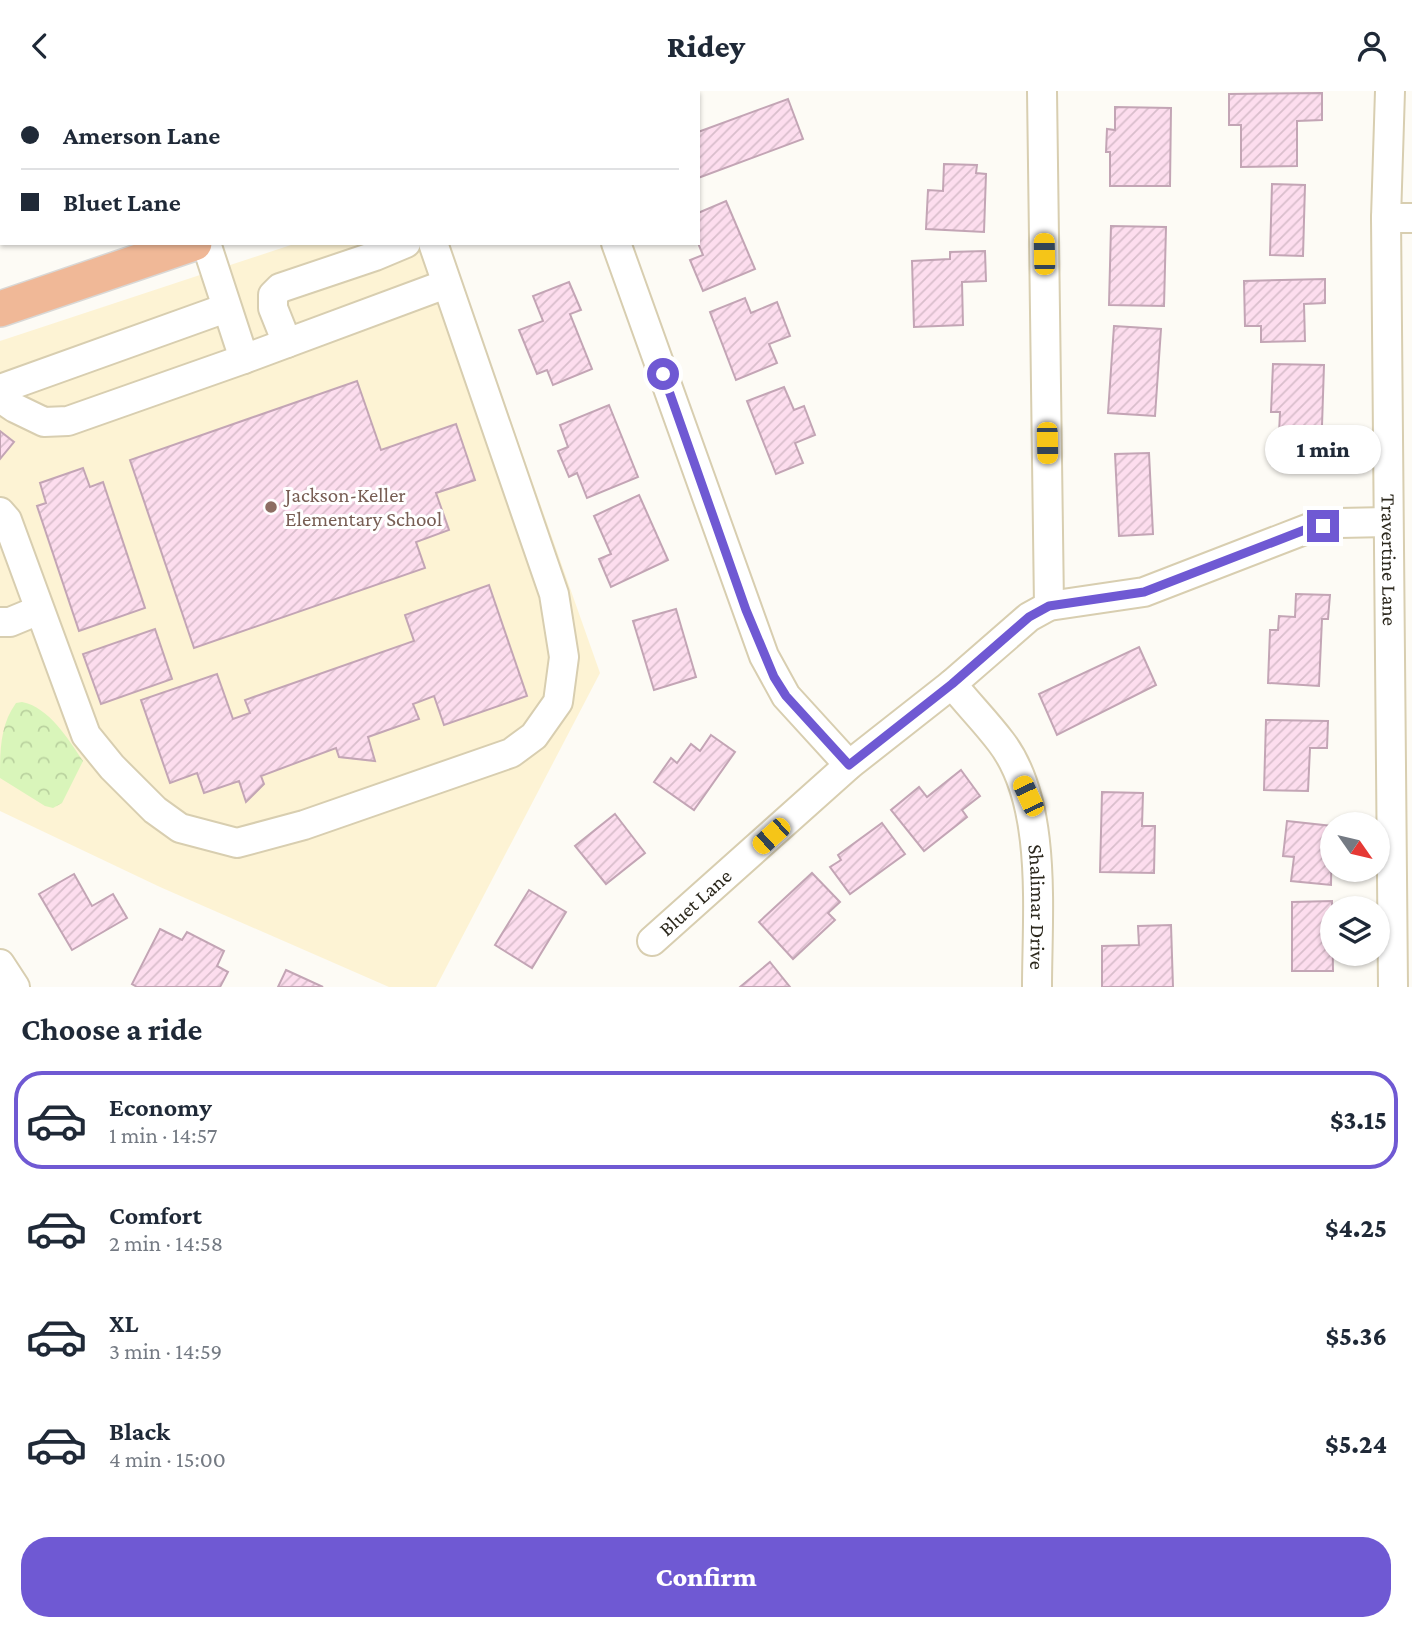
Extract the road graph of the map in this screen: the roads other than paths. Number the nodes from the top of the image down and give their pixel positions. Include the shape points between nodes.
1 (1042, 91) edge
2 (1390, 91) edge
3 (1399, 218) edge
4 (188, 245) edge
5 (207, 245) edge
6 (401, 245) edge
7 (434, 245) edge
8 (617, 245) edge
9 (446, 284) junction
10 (226, 308) junction
11 (0, 309) edge
12 (287, 344) junction
13 (244, 359) junction
14 (0, 389) edge
15 (0, 398) edge
16 (0, 512) edge
17 (1388, 522) junction
18 (1400, 577) edge
19 (1049, 606) junction
20 (39, 610) junction
21 (0, 622) edge
22 (952, 684) junction
23 (849, 765) junction
24 (652, 941) dead end
25 (1402, 941) edge
26 (0, 964) edge
27 (15, 987) edge
28 (1037, 987) edge
29 (1393, 987) edge

1 - 19 street
2 - 3 street, Travertine Lane
3 - 17 street, Travertine Lane
4 - 11 main road
5 - 10 street
6 - 12 street via 280,288 273,295 273,307
7 - 9 street
8 - 23 street via 764,656 786,696
9 - 12 street
9 - 20 street via 554,594 564,657 558,702 534,736 511,753 304,825 237,843 180,828 112,767 86,735
10 - 13 street
10 - 14 street
12 - 13 street
13 - 15 street via 68,421 44,422
16 - 20 street via 7,520
17 - 18 street, Travertine Lane
17 - 19 street, Bluet Lane via 1307,529 1144,592
18 - 25 street, Travertine Lane
19 - 22 street, Bluet Lane via 1029,617
20 - 21 street
22 - 23 street, Bluet Lane
22 - 28 street, Shalimar Drive via 1001,742 1028,796 1038,874
23 - 24 street, Bluet Lane
25 - 29 street, Travertine Lane
26 - 27 street

